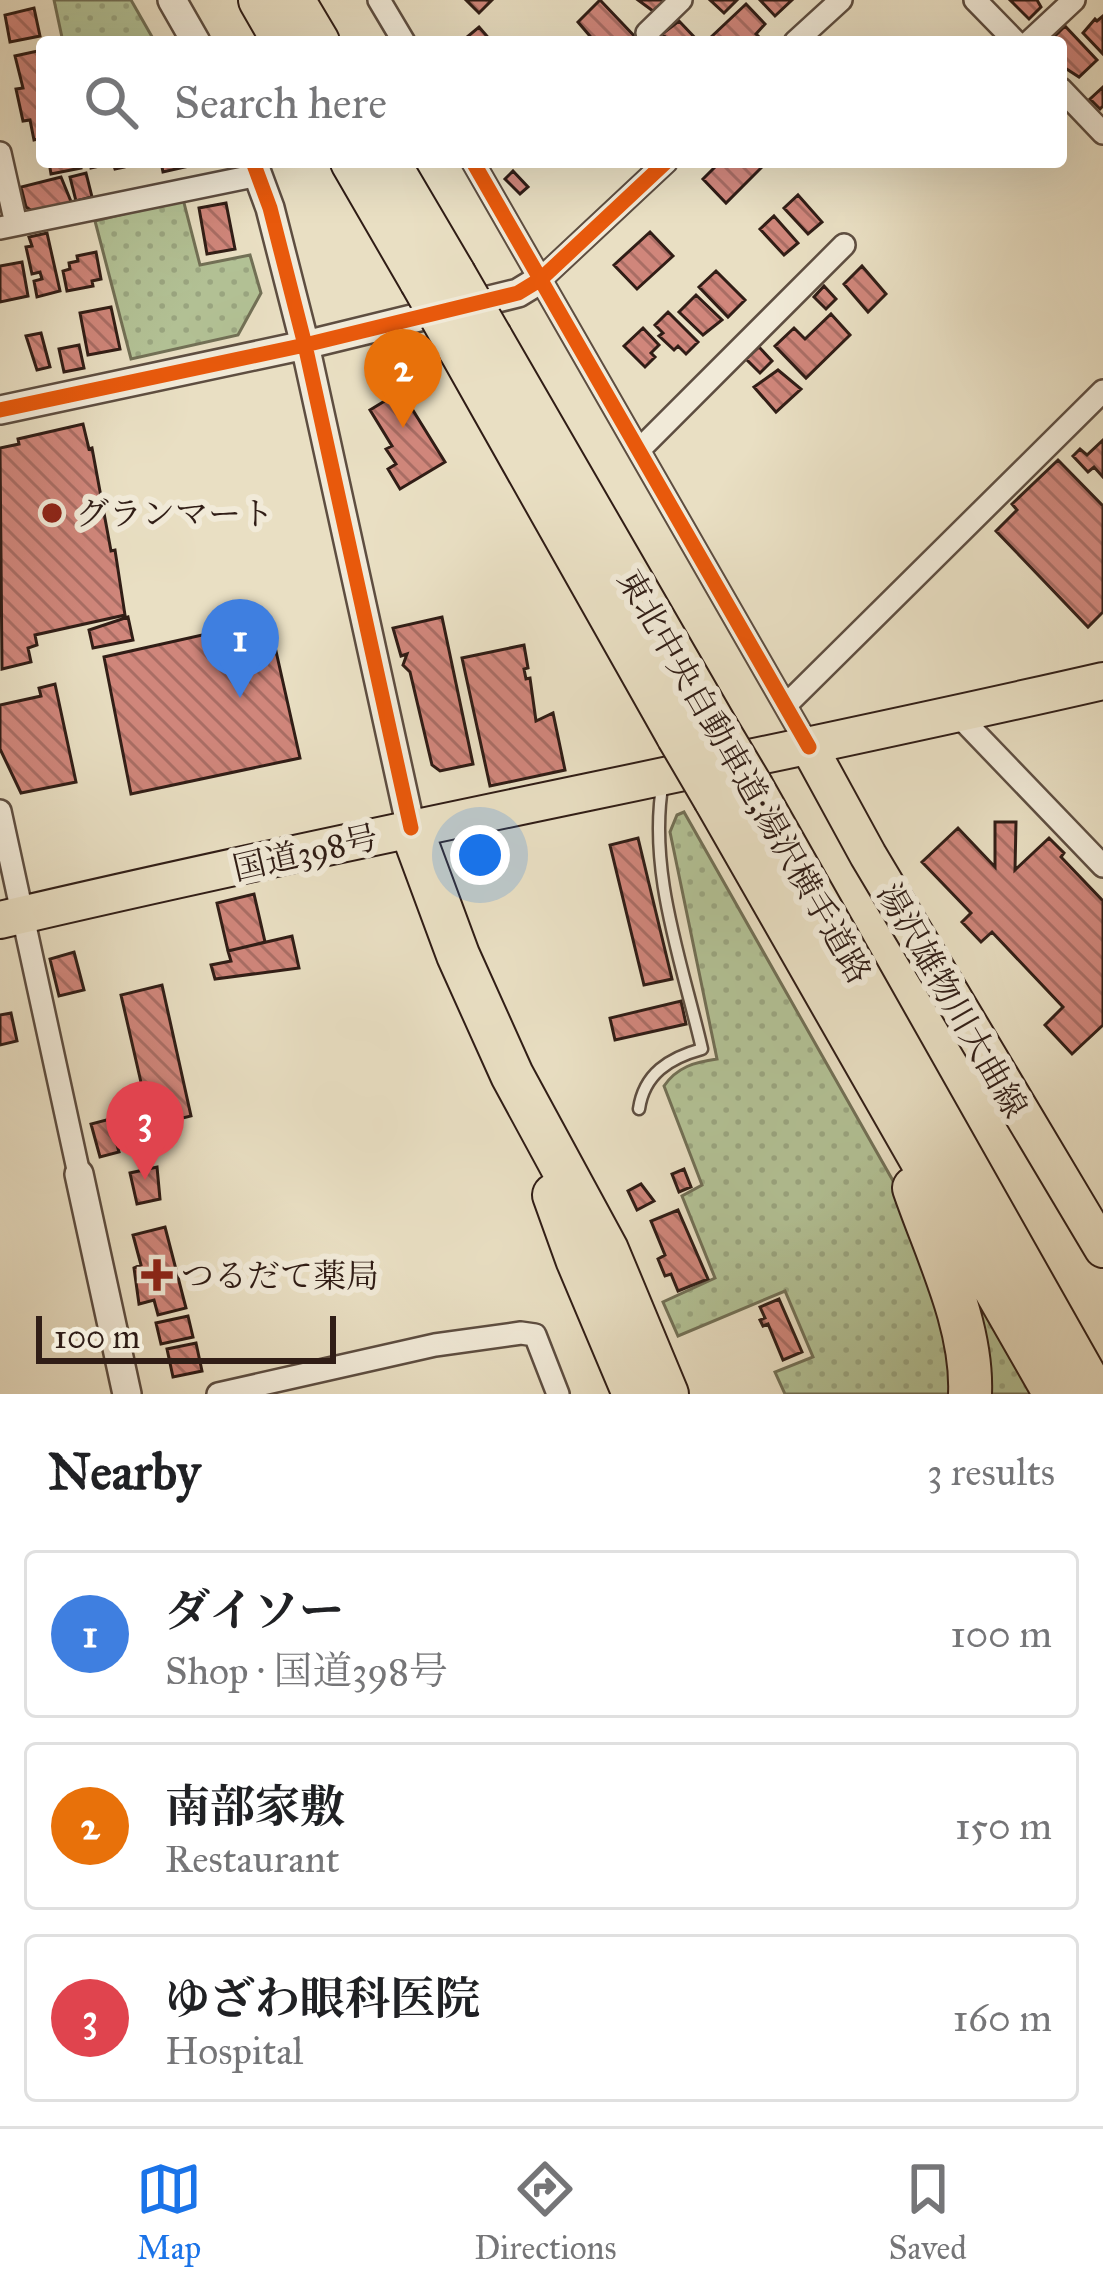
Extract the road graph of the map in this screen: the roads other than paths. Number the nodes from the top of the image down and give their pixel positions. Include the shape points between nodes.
1 (172, 0) edge
2 (260, 0) edge
3 (293, 0) edge
4 (380, 0) edge
5 (681, 0) edge
6 (841, 0) edge
7 (975, 0) edge
8 (1074, 0) edge
9 (647, 33) dead end
10 (193, 36) edge
11 (281, 36) edge
12 (314, 36) edge
13 (401, 36) edge
14 (802, 36) edge
15 (1010, 36) edge
16 (1035, 36) edge
17 (1067, 95) edge
18 (1103, 134) edge
19 (0, 153) edge
20 (256, 168) edge
21 (356, 168) edge
22 (391, 168) edge
23 (476, 168) edge
24 (660, 168) edge
25 (8, 226) edge
26 (844, 244) dead end
27 (437, 278) junction
28 (541, 279) junction
29 (305, 345) junction
30 (1103, 391) edge
31 (0, 410) edge
32 (641, 448) junction
33 (1103, 681) edge
34 (786, 705) junction
35 (957, 715) junction
36 (809, 747) junction
37 (663, 778) junction
38 (734, 794) junction
39 (0, 811) edge
40 (411, 828) junction
41 (1103, 866) edge
42 (11, 918) edge
43 (512, 1076) junction
44 (876, 1082) junction
45 (933, 1106) junction
46 (639, 1109) dead end
47 (79, 1174) joint
48 (1103, 1249) edge
49 (1103, 1363) edge
50 (127, 1394) edge
51 (218, 1394) edge
52 (559, 1394) edge
53 (634, 1394) edge
54 (667, 1394) edge
55 (970, 1394) edge
56 (1055, 1394) edge
57 (1095, 1394) edge

1 - 10 street
2 - 11 highway
3 - 12 highway
4 - 13 street
5 - 9 street
6 - 14 street
7 - 15 street
8 - 16 street
17 - 18 street
19 - 25 street
20 - 25 street
20 - 29 street
21 - 27 highway, 東北中央自動車道;湯沢横手道路
22 - 27 highway, 東北中央自動車道;湯沢横手道路
23 - 28 street
24 - 28 street
26 - 32 street
27 - 38 highway, 東北中央自動車道;湯沢横手道路, bridge
28 - 29 street via 518,293
28 - 32 street
29 - 31 street
29 - 40 street
30 - 34 street
32 - 34 street
33 - 35 main road, 国道398号
34 - 36 street
35 - 36 main road, 国道398号
35 - 41 street
36 - 37 main road, 国道398号
36 - 48 main road, 湯沢雄物川大曲線
37 - 40 main road, 国道398号
37 - 46 lane via 658,861 701,1049 659,1069
38 - 44 highway, 東北中央自動車道;湯沢横手道路
38 - 45 highway, 東北中央自動車道;湯沢横手道路
39 - 42 street
40 - 42 main road, 国道398号
40 - 43 highway
42 - 47 street
43 - 53 highway
43 - 54 highway via 607,1250
44 - 55 highway via 955,1304
44 - 56 highway, 東北中央自動車道;湯沢横手道路
45 - 49 highway via 1009,1209
45 - 57 highway, 東北中央自動車道;湯沢横手道路
47 - 50 street
51 - 52 street via 521,1333 536,1335

